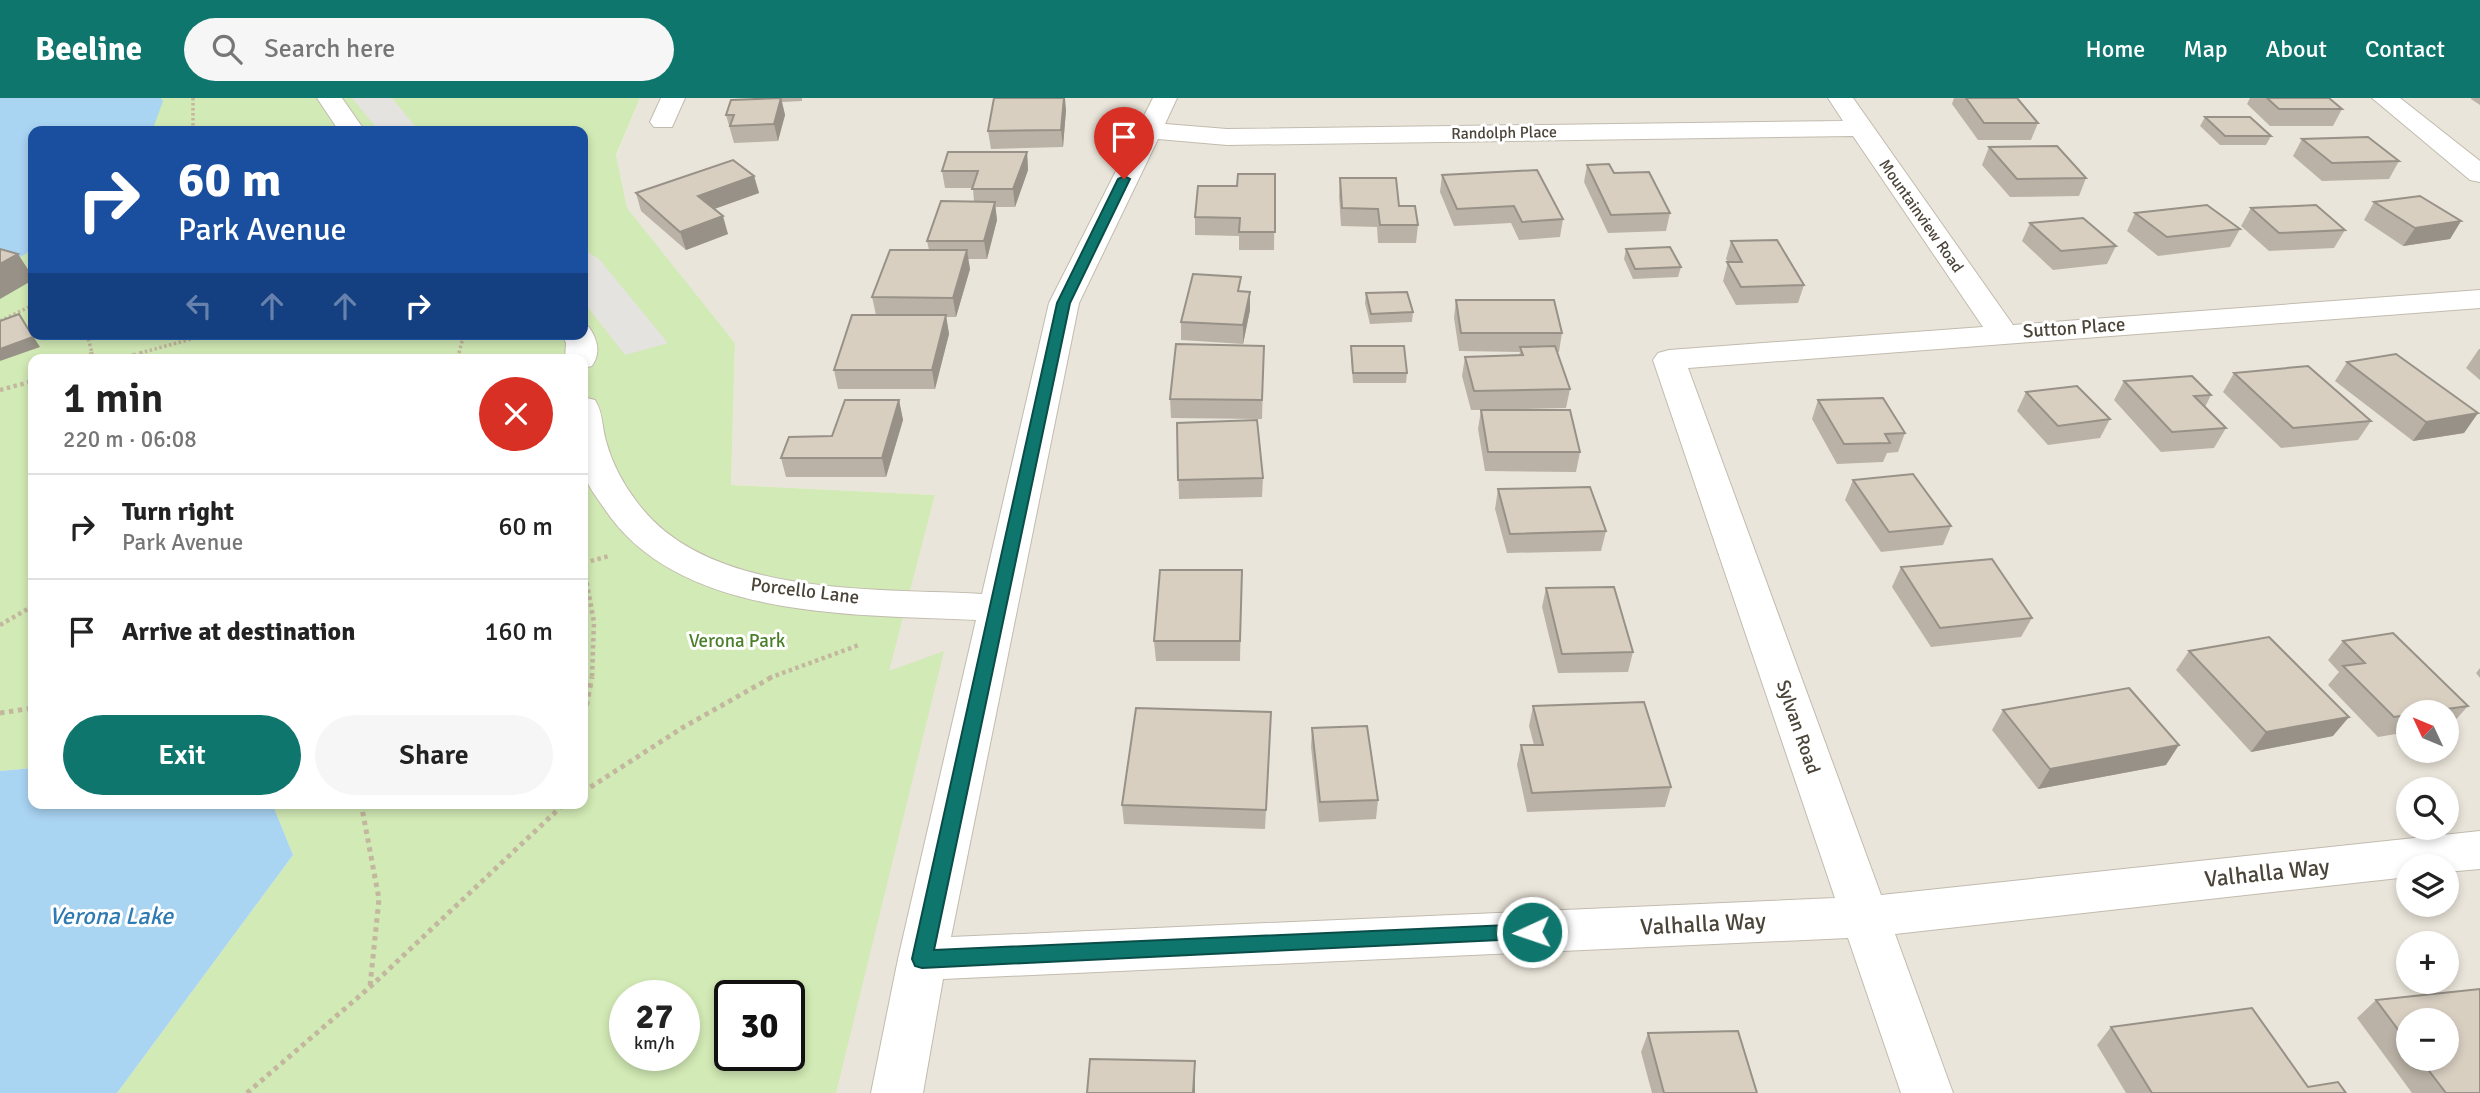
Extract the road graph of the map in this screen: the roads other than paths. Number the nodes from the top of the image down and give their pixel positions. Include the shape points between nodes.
1 (329, 98) edge
2 (673, 98) edge
3 (1840, 98) edge
4 (2384, 98) edge
5 (1156, 114) edge
6 (663, 122) dead end
7 (349, 126) edge
8 (1859, 128) junction
9 (2480, 174) edge
10 (2480, 299) edge
11 (2003, 333) junction
12 (1669, 360) joint
13 (588, 436) edge
14 (997, 608) junction
15 (2480, 850) edge
16 (1865, 917) junction
17 (922, 959) junction
18 (897, 1093) edge
19 (1927, 1093) edge

1 - 7 street
2 - 6 street
3 - 8 street, Mountainview Road
4 - 9 street
5 - 8 street, Randolph Place via 1227,137
5 - 14 street via 1064,303
8 - 11 street, Mountainview Road
10 - 11 street, Sutton Place
11 - 12 street, Sutton Place
12 - 16 street, Sylvan Road
13 - 14 street, Porcello Lane via 615,498 654,543 696,569 752,587 808,596
14 - 17 street
15 - 16 street, Valhalla Way
16 - 17 street, Valhalla Way
16 - 19 street, Sylvan Road
17 - 18 street

